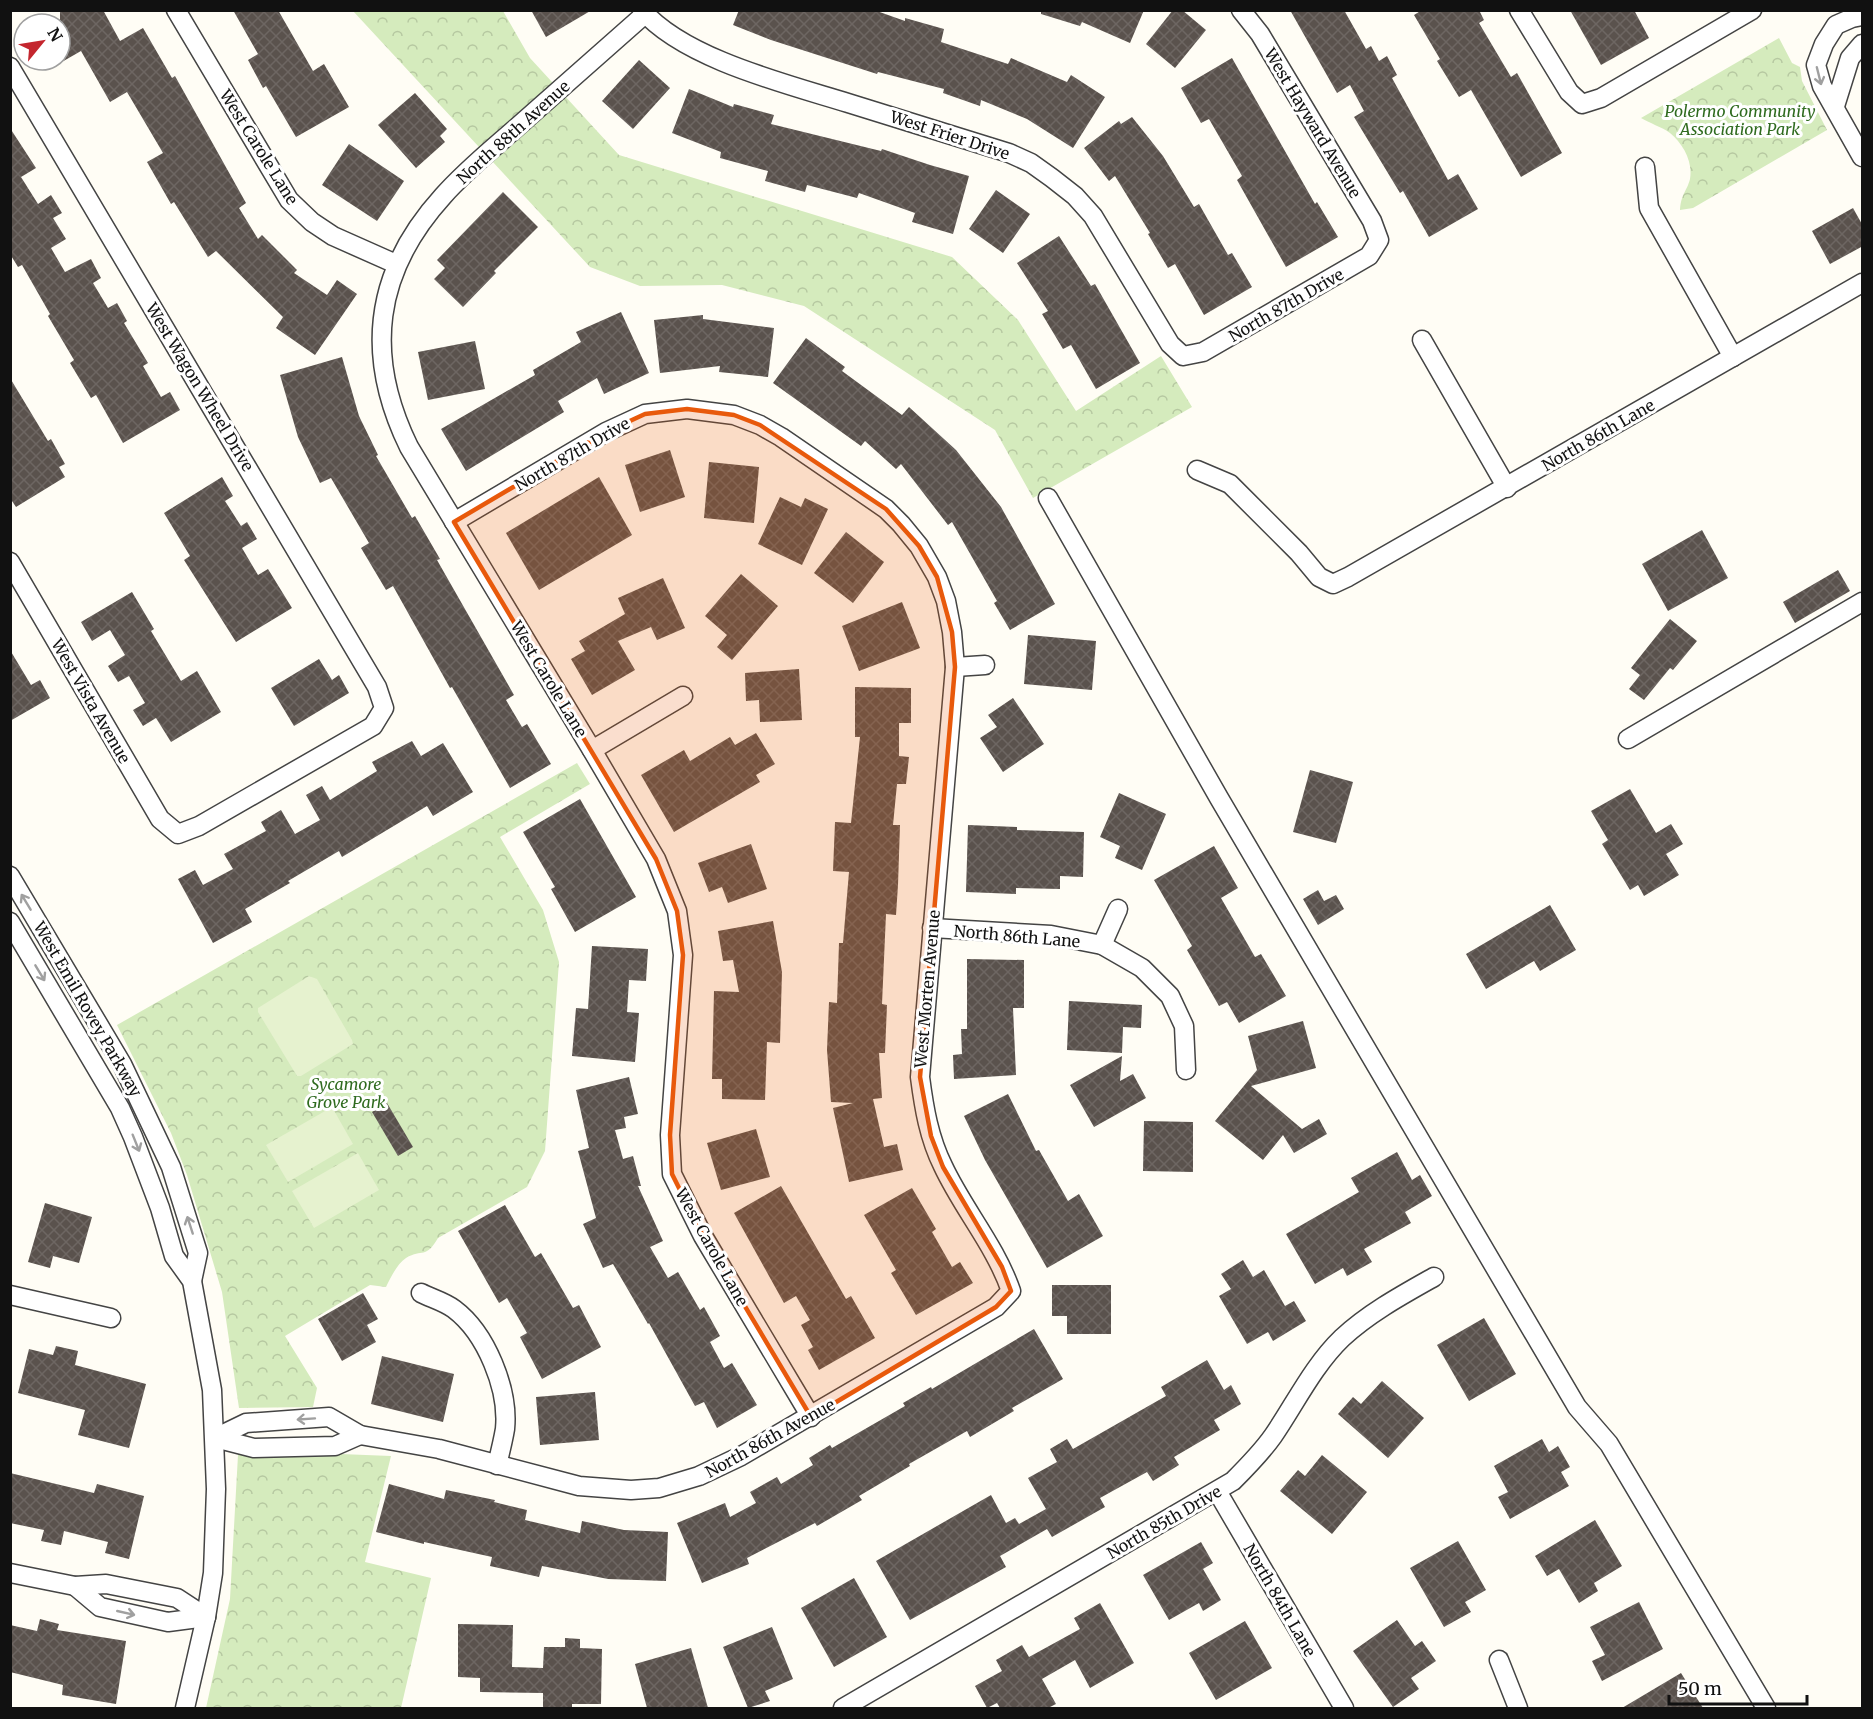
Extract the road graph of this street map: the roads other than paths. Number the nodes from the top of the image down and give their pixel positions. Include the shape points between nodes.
1 (176, 10) edge
2 (1240, 10) edge
3 (1520, 10) edge
4 (1752, 10) edge
5 (644, 12) edge
6 (1863, 16) edge
7 (1824, 44) junction
8 (1856, 51) edge
9 (10, 68) edge
10 (1834, 106) junction
11 (1863, 156) edge
12 (1645, 167) dead end
13 (1379, 240) joint
14 (396, 264) junction
15 (1863, 283) edge
16 (1422, 340) dead end
17 (1183, 356) joint
18 (1733, 357) junction
19 (734, 415) joint
20 (1197, 470) dead end
21 (1507, 488) junction
22 (1048, 498) dead end
23 (454, 522) junction
24 (10, 562) edge
25 (1863, 602) edge
26 (985, 665) dead end
27 (955, 667) junction
28 (683, 696) dead end
29 (1628, 739) dead end
30 (592, 750) junction
31 (178, 834) joint
32 (10, 876) edge
33 (1118, 909) dead end
34 (10, 922) edge
35 (932, 928) junction
36 (1102, 945) junction
37 (1186, 1070) dead end
38 (1434, 1277) dead end
39 (192, 1281) junction
40 (1011, 1291) joint
41 (421, 1293) dead end
42 (10, 1295) edge
43 (111, 1318) dead end
44 (810, 1417) junction
45 (360, 1435) junction
46 (215, 1438) junction
47 (497, 1465) junction
48 (1217, 1491) junction
49 (10, 1573) edge
50 (75, 1586) junction
51 (206, 1617) junction
52 (1499, 1660) dead end
53 (185, 1708) edge
54 (843, 1708) edge
55 (1344, 1708) edge
56 (1518, 1708) edge
57 (1766, 1708) edge

1 - 14 street, West Carole Lane via 289,200 333,236
2 - 13 street, West Hayward Avenue via 1272,53 1372,221
3 - 4 street via 1569,92 1582,104 1601,98
5 - 14 street, North 88th Avenue via 443,195
5 - 17 street, West Frier Drive via 675,37 750,73 1031,163 1075,196 1093,216 1170,344
6 - 7 street via 1836,25
7 - 8 street
7 -> 10 street via 1816,65
8 - 10 street
9 - 31 street, West Wagon Wheel Drive via 371,676 384,708 373,726 199,826
10 - 11 street
12 - 18 street via 1649,208
13 - 17 street, North 87th Drive via 1370,256 1203,352
14 - 23 street, West Carole Lane via 382,324 388,394 409,447
15 - 18 street, North 86th Lane
16 - 21 street
18 - 21 street, North 86th Lane
19 - 23 street, North 87th Drive via 687,409 645,414 606,432
19 - 27 street, West Morten Avenue via 780,437 886,509 901,524 937,576 952,632
20 - 21 street, North 86th Lane via 1230,484 1319,577 1333,584
22 - 57 street via 1231,819 1577,1407 1609,1444
23 - 30 street, West Carole Lane
24 - 31 street, West Vista Avenue via 160,819
25 - 29 street
26 - 27 street
27 - 35 street, West Morten Avenue
28 - 30 street
30 - 44 street, West Carole Lane via 656,859 676,911 683,955 670,1134 672,1174 703,1236
39 -> 32 street, West Emil Rovey Parkway via 198,1253 158,1138 122,1064
33 - 36 street, North 86th Lane
34 -> 39 street, West Emil Rovey Parkway via 120,1108 160,1208 174,1256
35 - 36 street, North 86th Lane via 1051,935
35 - 40 street, West Morten Avenue via 920,1077 923,1102 943,1167 1002,1267
36 - 37 street, North 86th Lane via 1142,968 1170,996 1184,1026
38 - 48 street, North 85th Drive via 1384,1305 1342,1339 1306,1383 1256,1459
39 - 46 street, West Emil Rovey Parkway via 212,1390
40 - 44 street, North 86th Avenue via 996,1307
41 - 47 street via 453,1309 470,1325 500,1380 505,1427
42 - 43 street
44 - 47 street, North 86th Avenue via 699,1476 659,1488 579,1486
45 - 46 street via 335,1446 254,1448
45 -> 46 street, North 86th Avenue via 329,1417 246,1424
45 - 47 street, North 86th Avenue via 439,1449
46 - 51 street, West Emil Rovey Parkway via 216,1525
48 - 54 street, North 85th Drive
48 - 55 street, North 84th Lane
49 - 50 street
50 - 51 street via 106,1584 177,1598
50 -> 51 street via 100,1607 168,1622
51 - 53 street, West Emil Rovey Parkway
52 - 56 street

